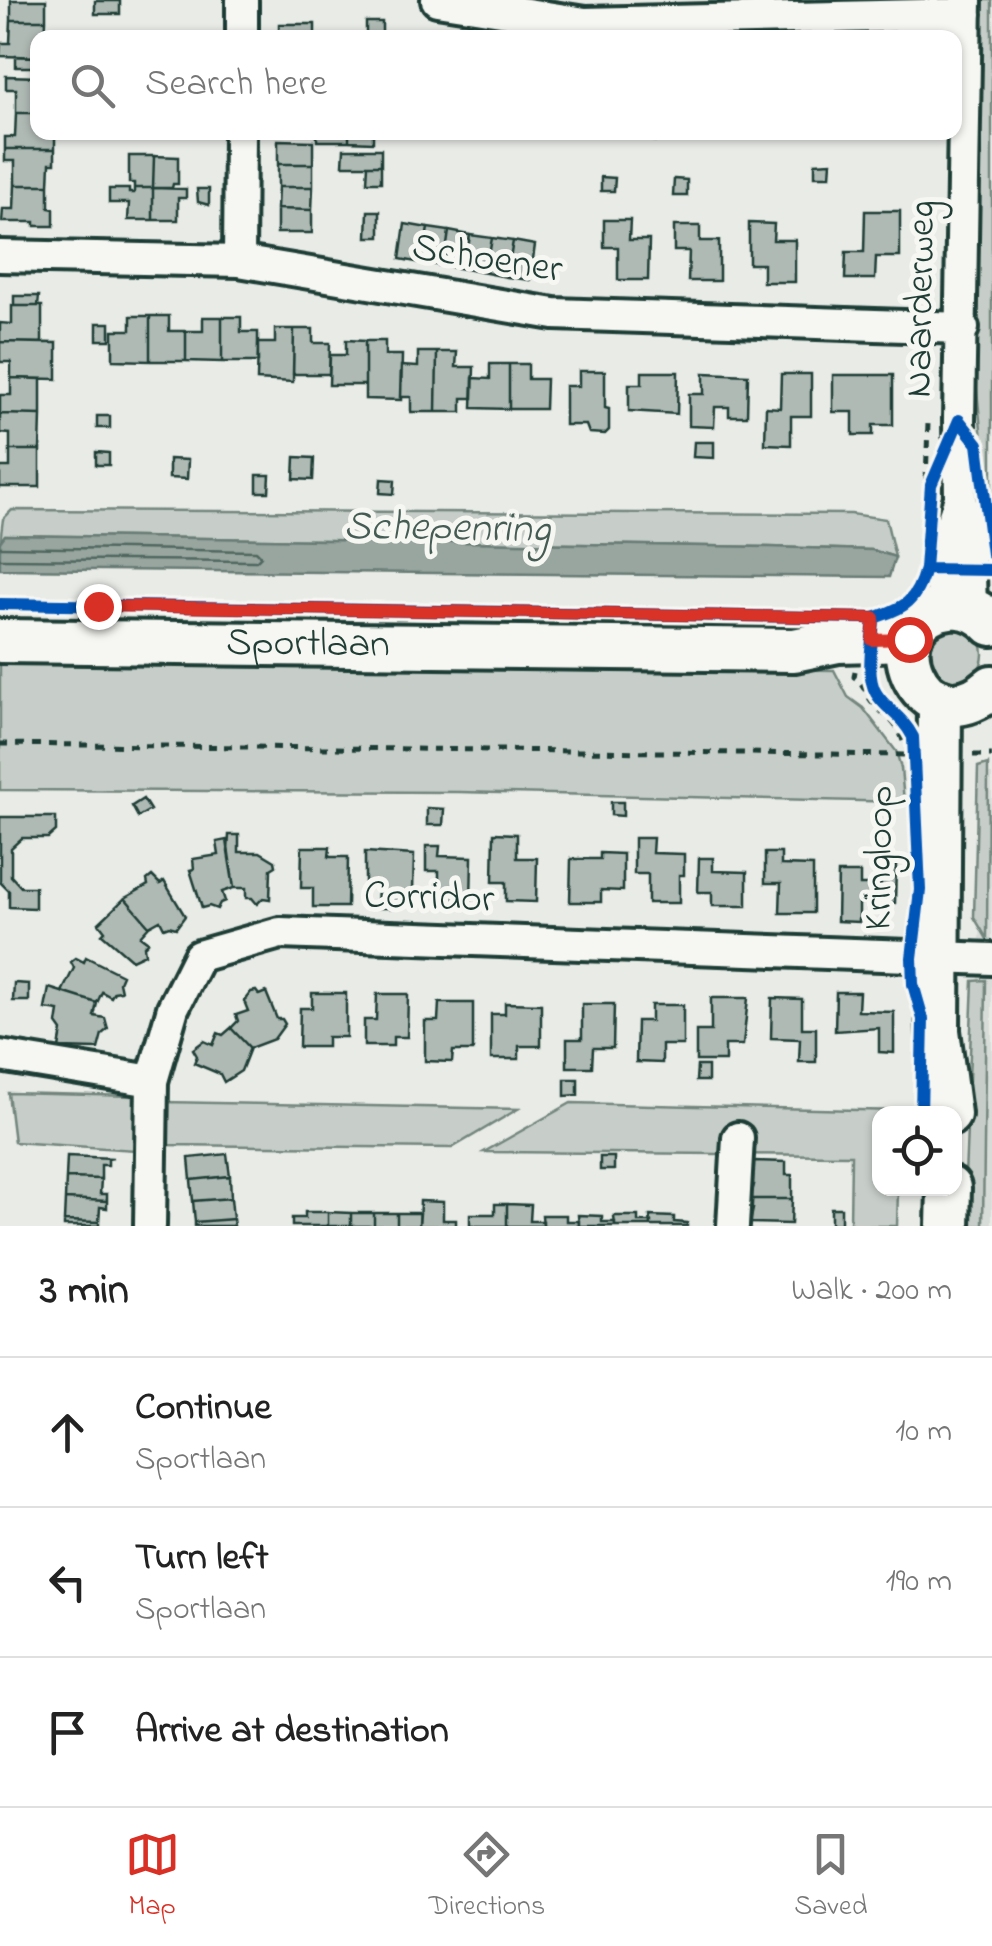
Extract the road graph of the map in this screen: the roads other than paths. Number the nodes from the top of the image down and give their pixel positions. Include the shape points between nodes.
1 (242, 0) edge
2 (437, 0) edge
3 (966, 7) edge
4 (242, 30) edge
5 (240, 140) edge
6 (0, 256) edge
7 (239, 261) junction
8 (963, 328) junction
9 (968, 614) edge
10 (0, 641) edge
11 (794, 650) junction
12 (886, 659) junction
13 (966, 697) edge
14 (987, 758) edge
15 (965, 959) edge
16 (0, 1056) edge
17 (152, 1081) junction
18 (949, 1106) edge
19 (738, 1138) dead end
20 (949, 1196) edge
21 (150, 1226) edge
22 (734, 1226) edge
23 (948, 1226) edge

1 - 4 street
2 - 3 street via 585,23
3 - 8 street, Naarderweg
5 - 7 street
6 - 7 street, Schoener
7 - 8 street, Schoener via 554,314
8 - 9 street, Naarderweg via 960,498 969,538
9 - 12 street via 927,615
10 - 11 street, Sportlaan
11 - 12 street, Sportlaan via 836,664
11 - 12 street, Sportlaan via 838,641
12 - 13 street via 915,682
13 - 14 street, Kringloop
13 - 15 street, Kringloop
14 - 15 street, Kringloop
15 - 17 street, Corridor via 280,933 199,956 174,1008
15 - 18 street, Kringloop via 938,1031
16 - 17 street
17 - 21 street, Corridor
19 - 22 street
20 - 23 street

